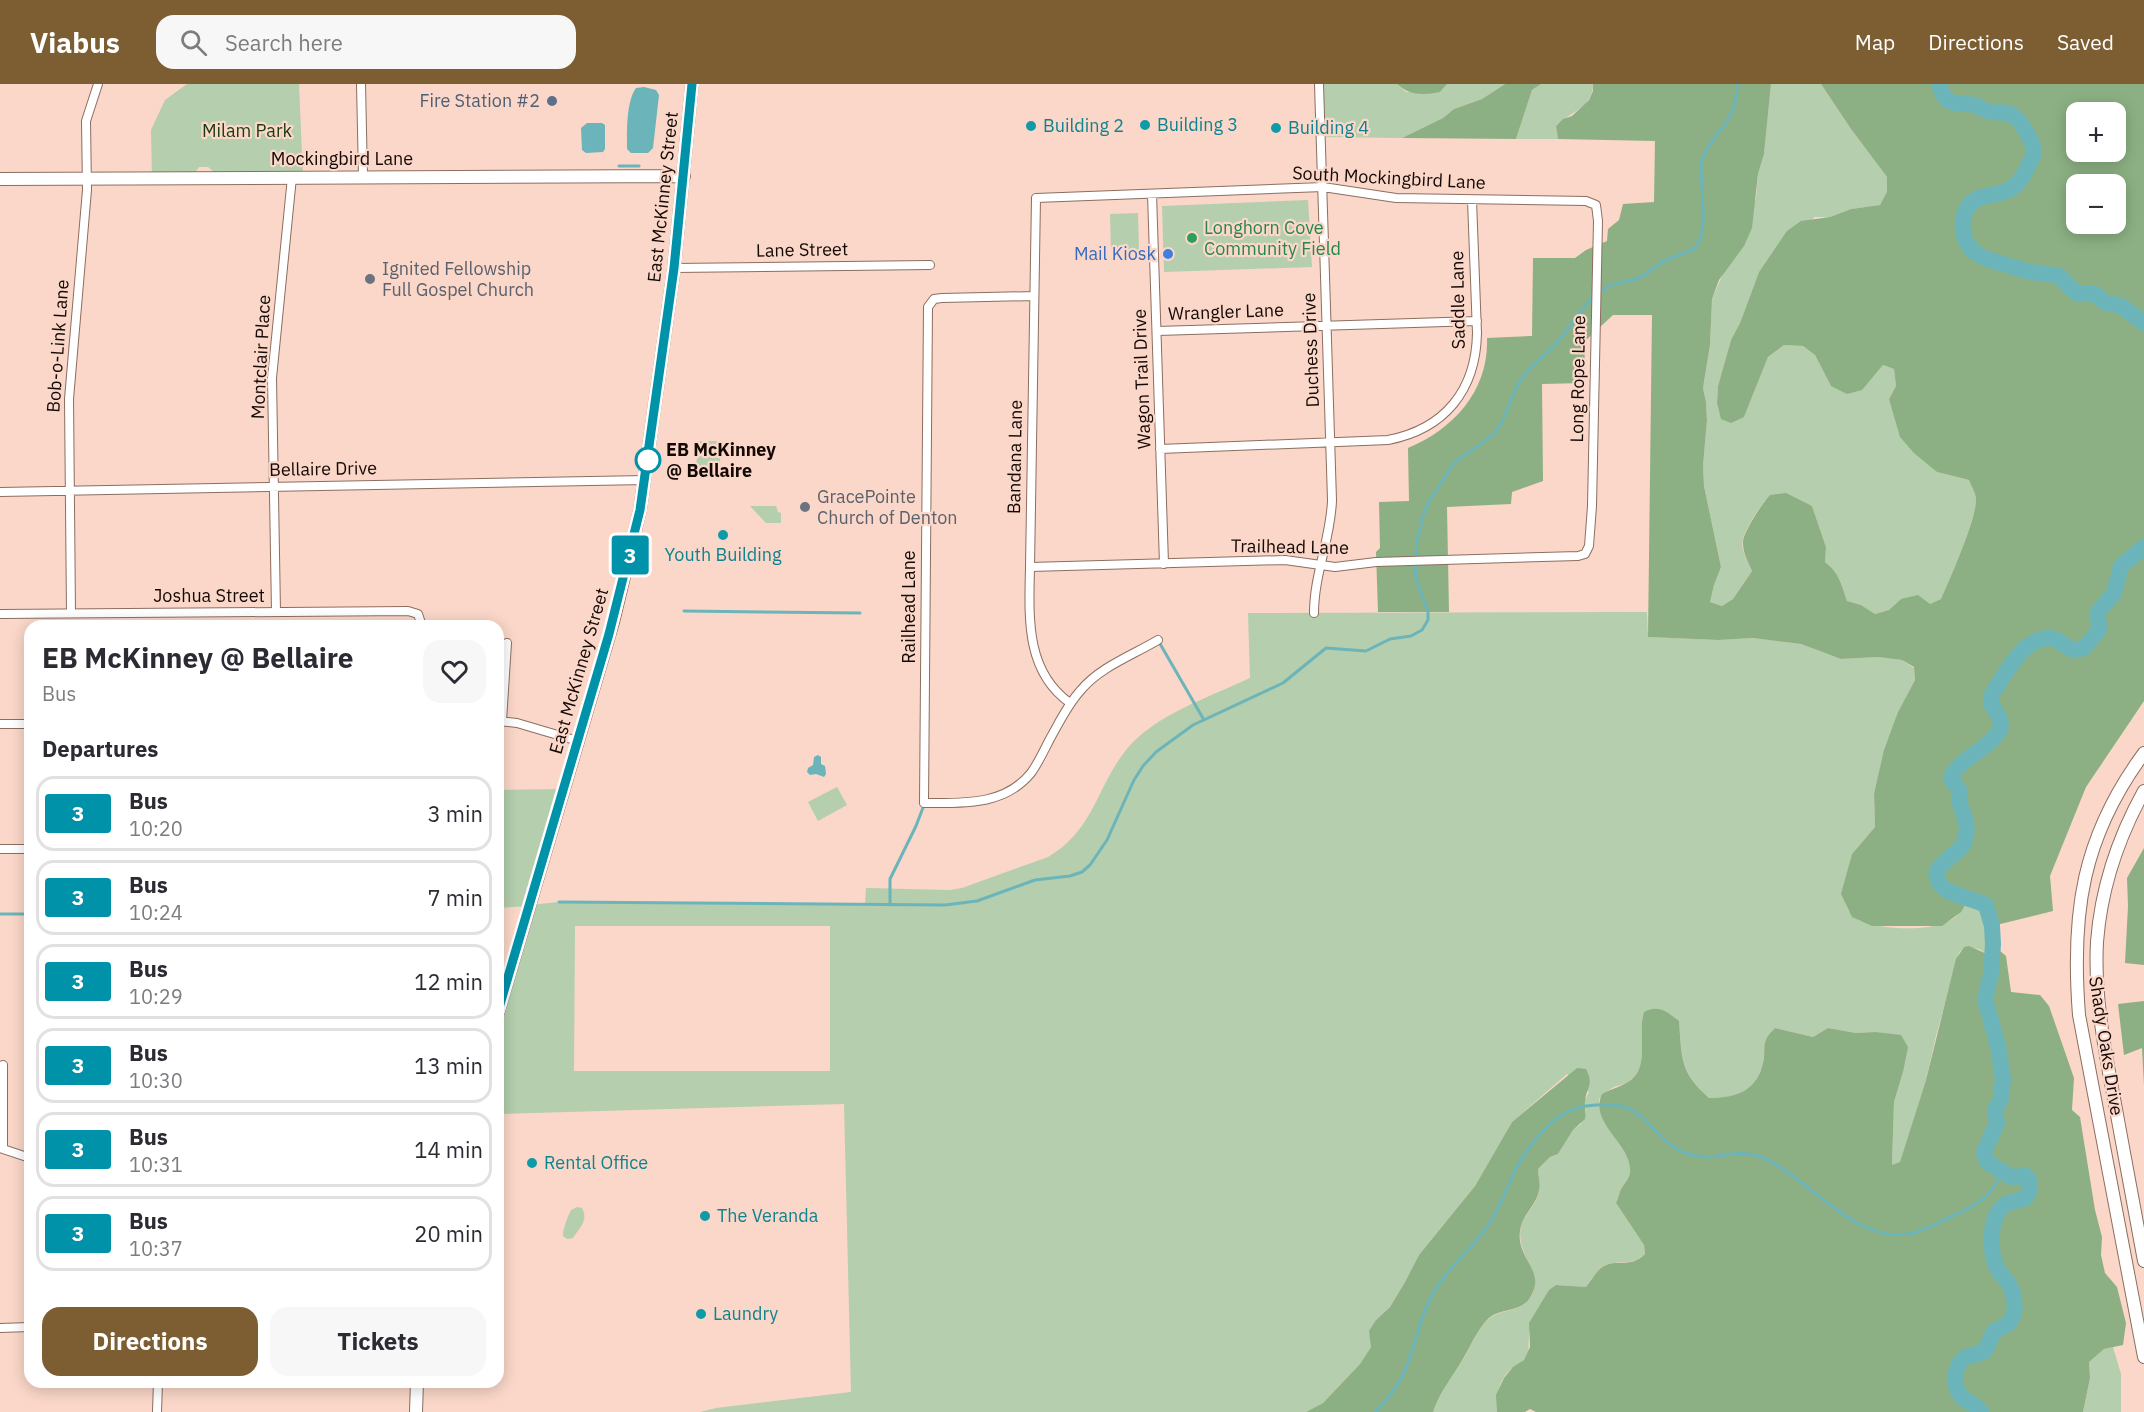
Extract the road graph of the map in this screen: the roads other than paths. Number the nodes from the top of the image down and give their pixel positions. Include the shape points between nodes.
1 (98, 84) edge
2 (360, 84) edge
3 (692, 84) edge
4 (1319, 84) edge
5 (292, 177) junction
6 (363, 177) junction
7 (684, 177) junction
8 (0, 179) edge
9 (87, 179) junction
10 (1323, 187) junction
11 (1152, 194) junction
12 (1036, 198) joint
13 (1472, 200) junction
14 (1596, 205) joint
15 (930, 265) dead end
16 (674, 268) junction
17 (1034, 296) junction
18 (1477, 321) junction
19 (1327, 325) junction
20 (1156, 331) junction
21 (1330, 442) junction
22 (1160, 449) junction
23 (646, 480) junction
24 (274, 486) junction
25 (70, 491) junction
26 (0, 492) edge
27 (1585, 554) joint
28 (1164, 564) junction
29 (1319, 566) junction
30 (1030, 567) junction
31 (276, 612) junction
32 (1314, 613) dead end
33 (0, 614) edge
34 (72, 614) junction
35 (420, 620) edge
36 (1158, 640) dead end
37 (507, 643) dead end
38 (504, 676) edge
39 (1070, 703) junction
40 (504, 722) edge
41 (0, 724) edge
42 (24, 724) edge
43 (578, 741) junction
44 (2144, 753) edge
45 (2144, 791) edge
46 (0, 849) edge
47 (24, 849) edge
48 (504, 991) edge
49 (3, 1065) dead end
50 (1, 1149) edge
51 (24, 1156) edge
52 (2144, 1261) edge
53 (24, 1327) edge
54 (0, 1328) edge
55 (2144, 1357) edge
56 (158, 1388) edge
57 (417, 1388) edge
58 (157, 1412) edge
59 (416, 1412) edge

1 - 9 street, Bob-o-Link Lane via 86,121
2 - 6 street
3 - 7 street, East McKinney Street
4 - 10 street, Duchess Drive
5 - 6 street, Mockingbird Lane
5 - 9 street, Mockingbird Lane
5 - 24 street, Montclair Place via 272,378
6 - 7 street, Mockingbird Lane
7 - 16 street, East McKinney Street
8 - 9 street, Mockingbird Lane
9 - 25 street, Bob-o-Link Lane via 69,399
10 - 11 street, South Mockingbird Lane
10 - 13 street, South Mockingbird Lane via 1396,198
10 - 19 street, Duchess Drive
11 - 12 street, South Mockingbird Lane
11 - 20 street, Wagon Trail Drive
12 - 17 street, Bandana Lane
13 - 14 street, South Mockingbird Lane via 1586,201
13 - 18 street, Saddle Lane
14 - 27 street, Long Rope Lane via 1592,506
15 - 16 street, Lane Street
16 - 23 street, East McKinney Street
17 - 30 street, Bandana Lane
17 - 39 street, Railhead Lane via 934,300 927,312 924,803 990,799 1022,783
18 - 19 street, Wrangler Lane
18 - 21 street, Saddle Lane via 1476,355 1468,384 1443,413 1421,429 1399,438
19 - 20 street, Wrangler Lane
19 - 21 street, Duchess Drive
20 - 22 street, Wagon Trail Drive
21 - 22 street, Saddle Lane
21 - 29 street, Duchess Drive via 1332,505
22 - 28 street, Wagon Trail Drive
23 - 24 street, Bellaire Drive
23 - 43 street, East McKinney Street via 620,595
24 - 25 street, Bellaire Drive
24 - 31 street, Montclair Place
25 - 26 street, Bellaire Drive
25 - 34 street, Bob-o-Link Lane
27 - 29 street, Trailhead Lane
28 - 29 street, Trailhead Lane via 1285,560
28 - 30 street, Trailhead Lane
29 - 32 street, Duchess Drive
30 - 39 street, Bandana Lane via 1029,618 1034,650 1046,678
31 - 34 street, Joshua Street
31 - 35 street, Joshua Street via 408,611 418,614
33 - 34 street, Joshua Street
36 - 39 street via 1093,679
37 - 38 street
40 - 43 street
41 - 42 street
43 - 48 street, East McKinney Street
44 - 55 street, Shady Oaks Drive via 2114,799 2091,854 2078,911 2076,976 2079,1015
45 - 52 street, Shady Oaks Drive via 2122,835 2106,885 2097,943 2097,975 2108,1067
46 - 47 street
49 - 50 street
50 - 51 street
53 - 54 street
56 - 58 street
57 - 59 street

